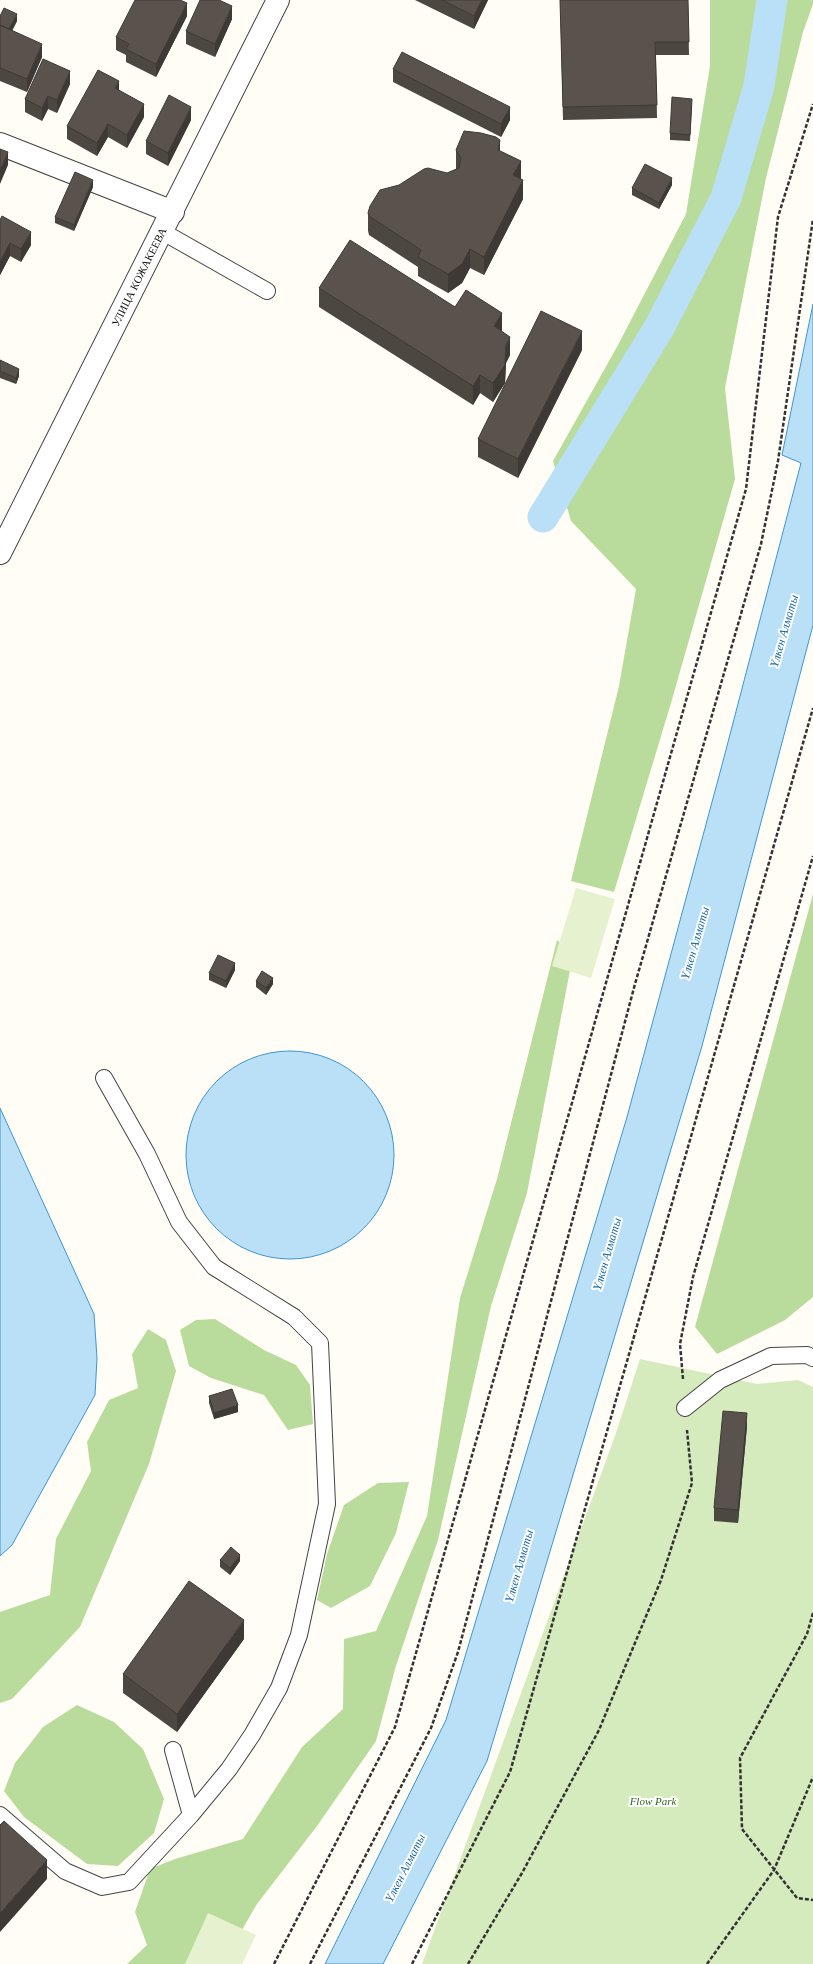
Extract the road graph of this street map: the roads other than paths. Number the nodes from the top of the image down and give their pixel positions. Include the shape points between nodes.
1 (278, 0) edge
2 (0, 144) edge
3 (173, 212) junction
4 (162, 232) junction
5 (267, 291) dead end
6 (0, 553) edge
7 (104, 1078) dead end
8 (813, 1358) edge
9 (685, 1408) dead end
10 (173, 1750) dead end
11 (0, 1815) edge
12 (190, 1816) junction

1 - 3 street, УЛИЦА КОЖАКЕЕВА
2 - 3 street
3 - 4 street, УЛИЦА КОЖАКЕЕВА
4 - 5 lane
4 - 6 street, УЛИЦА КОЖАКЕЕВА
7 - 12 lane via 147,1154 179,1222 214,1267 294,1317 320,1343 328,1504 299,1635 279,1688 252,1735 229,1769
8 - 9 lane via 807,1355 771,1356 720,1380
10 - 12 lane
11 - 12 lane via 65,1871 102,1887 129,1882

